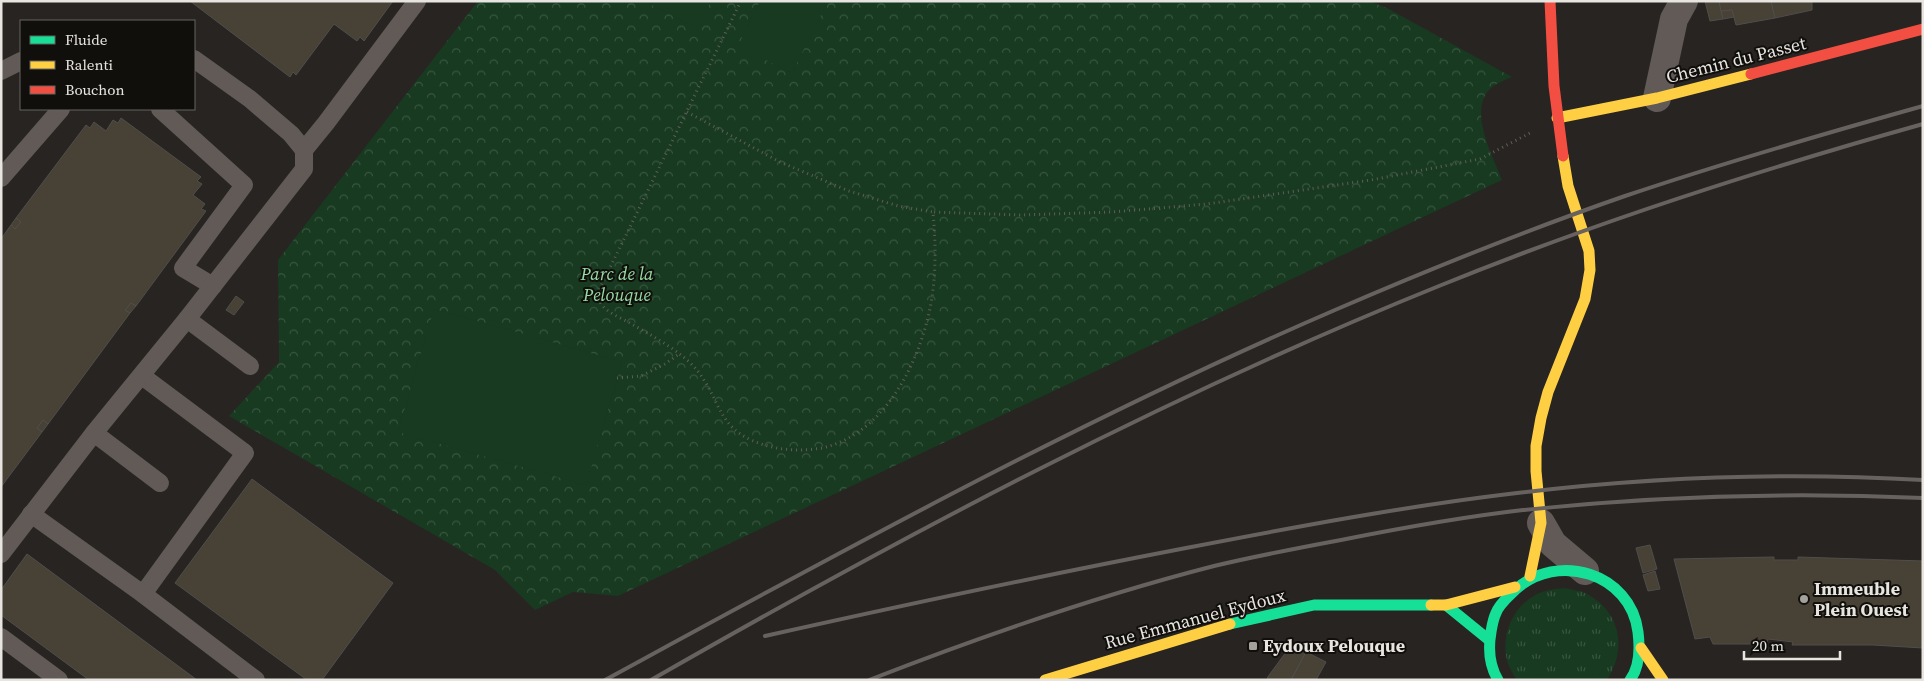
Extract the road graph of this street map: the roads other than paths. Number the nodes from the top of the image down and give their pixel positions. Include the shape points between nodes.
1 (417, 1) edge
2 (1550, 1) edge
3 (1684, 1) edge
4 (1923, 30) edge
5 (195, 60) edge
6 (20, 62) edge
7 (1, 71) edge
8 (1657, 98) junction
9 (60, 110) edge
10 (161, 110) edge
11 (1557, 118) junction
12 (304, 150) junction
13 (1, 178) edge
14 (213, 286) junction
15 (187, 320) junction
16 (250, 366) dead end
17 (142, 376) junction
18 (94, 433) junction
19 (160, 483) dead end
20 (31, 514) junction
21 (1541, 523) junction
22 (1, 554) edge
23 (1585, 571) junction
24 (1530, 576) junction
25 (1515, 587) junction
26 (143, 594) junction
27 (1446, 605) junction
28 (1, 637) edge
29 (1489, 640) junction
30 (1641, 648) junction
31 (1494, 678) edge
32 (59, 680) edge
33 (256, 680) edge
34 (1045, 680) edge
35 (1630, 680) edge
36 (1663, 680) edge

1 - 12 lane
2 - 11 street
3 - 8 street via 1674,19
4 - 8 street, Chemin du Passet
5 - 12 lane via 250,99
6 - 7 lane
8 - 11 street, Chemin du Passet
9 - 13 lane
10 - 14 lane via 244,185 183,268
11 - 21 street via 1568,186 1589,252 1590,270 1585,298 1541,418 1536,446
12 - 14 lane via 304,169
14 - 15 lane
15 - 16 lane
15 - 17 lane
17 - 18 lane
17 - 26 lane via 245,453
18 - 19 lane
18 - 20 lane
20 - 22 lane
20 - 26 lane
21 - 23 street via 1552,544
21 - 24 street
23 - 24 street via 1566,568
23 - 30 street via 1608,582 1627,600 1638,622
24 - 25 street
25 - 27 street, Rue Emmanuel Eydoux
25 - 29 street via 1497,610
26 - 33 lane
27 - 29 street
27 - 34 street, Rue Emmanuel Eydoux via 1314,605 1218,626
28 - 32 lane
29 - 31 street
30 - 35 street
30 - 36 street

